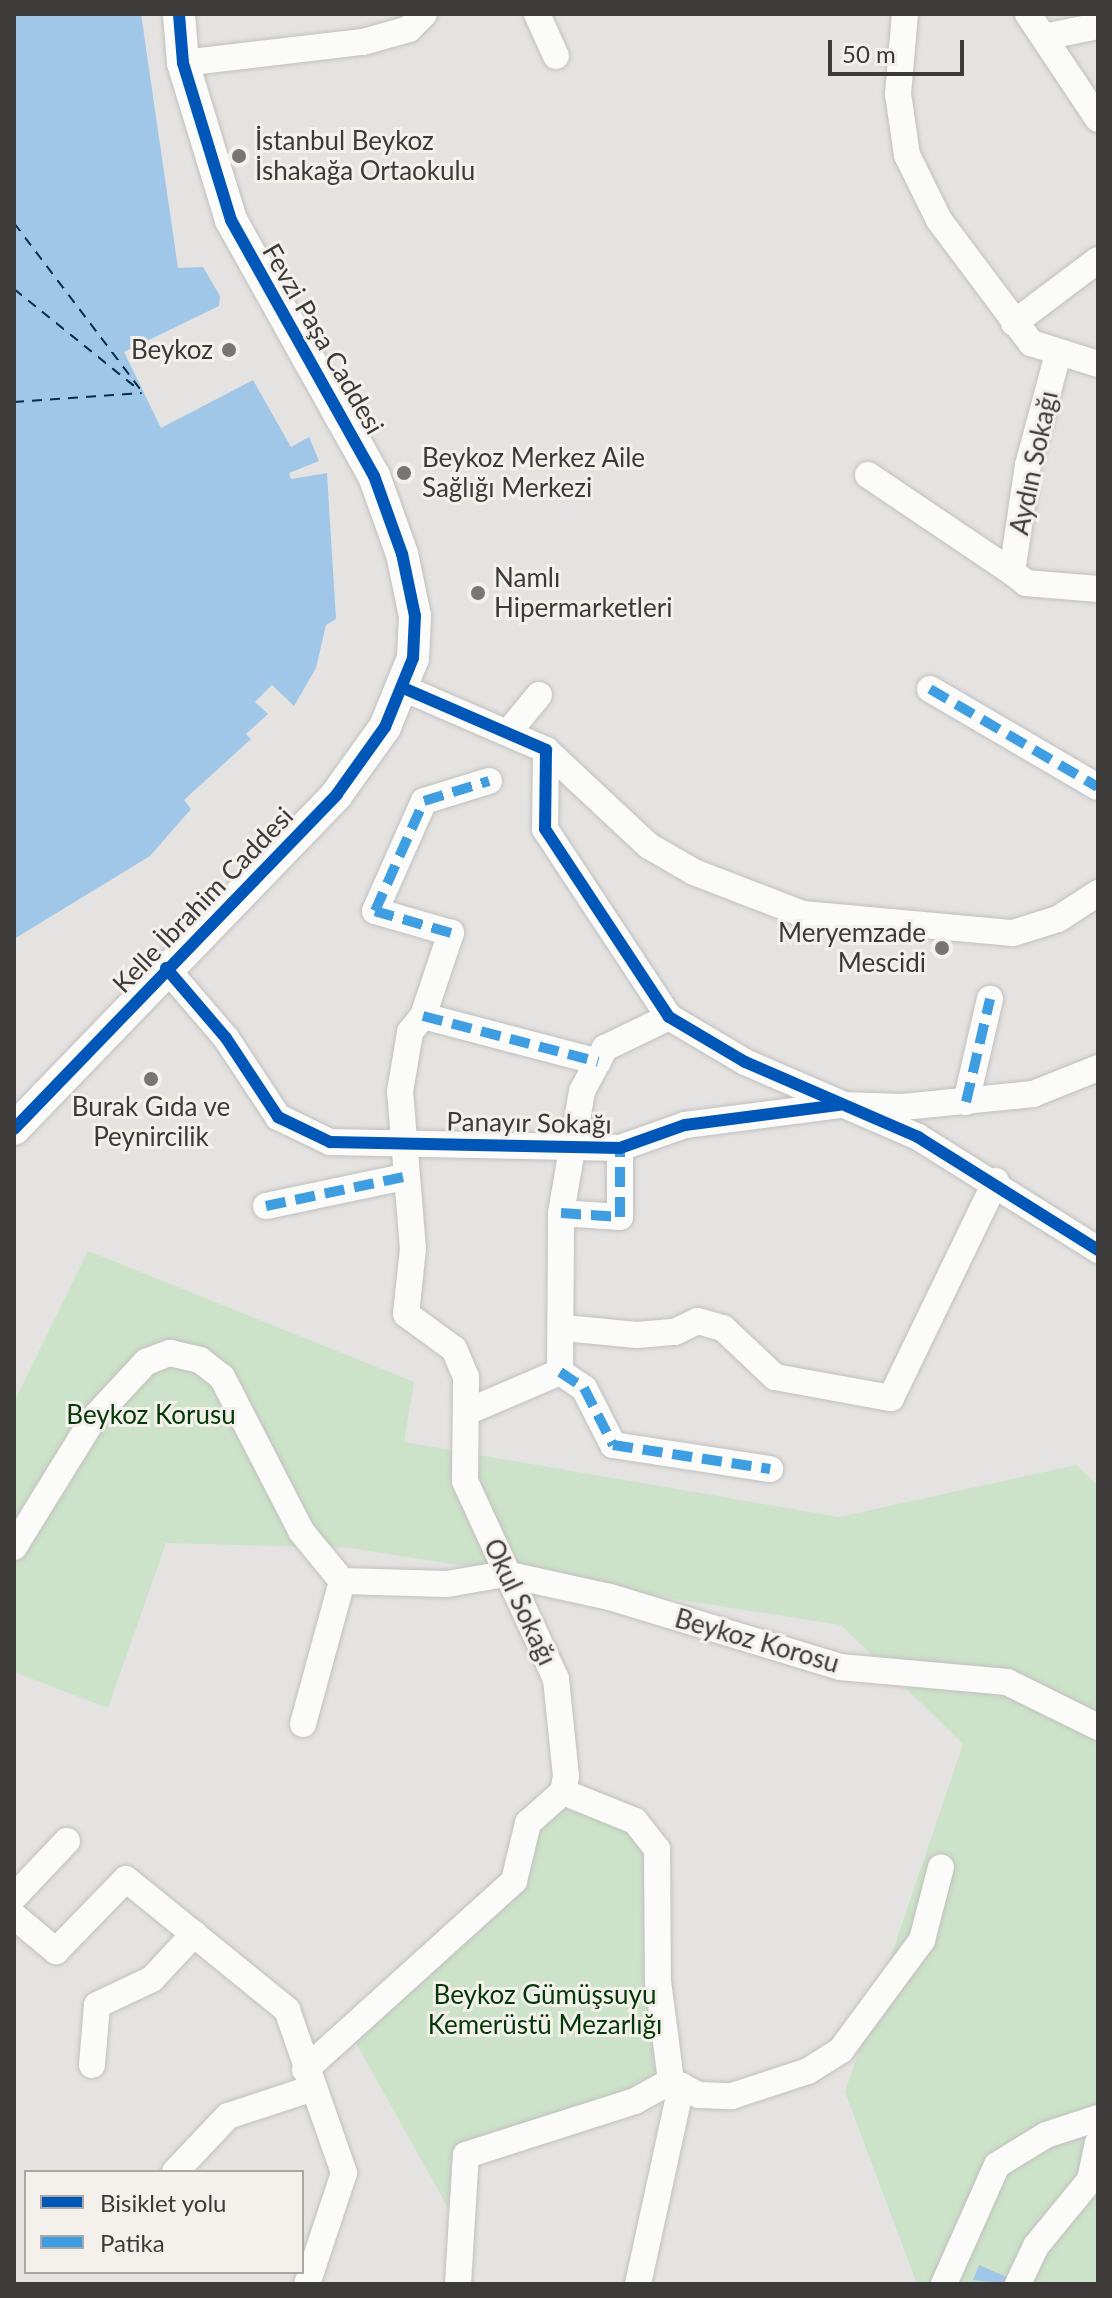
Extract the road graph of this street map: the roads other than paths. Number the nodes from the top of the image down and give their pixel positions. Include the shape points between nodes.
1 (179, 14) edge
2 (424, 14) edge
3 (537, 14) edge
4 (905, 14) edge
5 (1028, 14) edge
6 (1098, 26) edge
7 (1044, 37) junction
8 (556, 56) dead end
9 (183, 63) junction
10 (1098, 119) edge
11 (1098, 260) edge
12 (1014, 323) junction
13 (1058, 354) junction
14 (1098, 364) edge
15 (868, 475) dead end
16 (1012, 572) junction
17 (1098, 589) edge
18 (403, 688) junction
19 (930, 689) dead end
20 (539, 695) dead end
21 (511, 729) junction
22 (546, 750) junction
23 (489, 781) dead end
24 (1098, 787) edge
25 (1098, 893) edge
26 (166, 968) junction
27 (990, 999) dead end
28 (423, 1016) junction
29 (669, 1017) junction
30 (598, 1062) junction
31 (1098, 1068) edge
32 (966, 1102) junction
33 (842, 1105) junction
34 (14, 1129) edge
35 (401, 1142) junction
36 (620, 1148) junction
37 (569, 1150) junction
38 (404, 1177) junction
39 (996, 1181) junction
40 (266, 1206) dead end
41 (561, 1213) junction
42 (1098, 1250) edge
43 (564, 1328) junction
44 (560, 1372) junction
45 (469, 1411) junction
46 (770, 1469) dead end
47 (14, 1547) edge
48 (505, 1574) junction
49 (342, 1581) junction
50 (303, 1724) dead end
51 (1098, 1727) edge
52 (563, 1792) junction
53 (67, 1841) dead end
54 (941, 1867) dead end
55 (14, 1897) edge
56 (14, 1916) edge
57 (194, 1934) junction
58 (92, 2065) dead end
59 (308, 2080) junction
60 (676, 2084) junction
61 (1098, 2118) edge
62 (1098, 2143) edge
63 (177, 2170) edge
64 (307, 2284) edge
65 (458, 2284) edge
66 (638, 2284) edge
67 (944, 2284) edge
68 (1018, 2284) edge

1 - 9 main road, Fevzi Paşa Caddesi
2 - 9 street via 409,29 363,42
3 - 8 street
4 - 12 street via 898,94 907,155 939,220
5 - 7 street
6 - 7 street
7 - 10 street
9 - 18 main road, Fevzi Paşa Caddesi via 231,220 364,455 402,554 415,616
11 - 12 street
12 - 13 street via 1031,343
13 - 14 street
13 - 16 street, Aydın Sokağı via 1028,465
15 - 16 street, Aydın Sokağı
16 - 17 street, Aydın Sokağı via 1035,584
18 - 21 street
18 - 26 main road, Kelle İbrahim Caddesi via 374,747 337,794
19 - 24 street
20 - 21 street
21 - 22 street
22 - 25 street via 649,846 694,872 803,914 1013,933 1058,919
22 - 29 street via 545,829
23 - 28 street via 424,801 375,911 451,933
26 - 34 main road, Kelle İbrahim Caddesi
26 - 35 street, Panayır Sokağı via 226,1038 278,1117 330,1142
27 - 32 street
28 - 30 street
28 - 35 street via 410,1032
29 - 30 street via 605,1048
29 - 33 street via 745,1062
30 - 37 street via 582,1091
31 - 32 street, Panayır Sokağı via 1033,1094
32 - 33 street, Panayır Sokağı
33 - 36 street, Panayır Sokağı via 685,1125
33 - 39 street
35 - 37 street, Panayır Sokağı
35 - 38 street
36 - 37 street, Panayır Sokağı
36 - 41 street, Panayır Sokağı via 620,1217
37 - 41 street
38 - 40 street
38 - 45 street, Okul Sokağı via 413,1249 406,1314 454,1349
39 - 42 street
39 - 43 street via 891,1398 775,1377 723,1328 698,1321 675,1332 637,1335
41 - 43 street
43 - 44 street
44 - 45 street
44 - 46 street via 584,1388 613,1445
45 - 48 street, Okul Sokağı via 465,1481
47 - 49 street via 93,1419 146,1362 170,1353 200,1360 222,1377 301,1531
48 - 49 street via 447,1584
48 - 51 street, Beykoz Korosu via 610,1597 813,1661 1007,1682
48 - 52 street, Okul Sokağı via 556,1679
49 - 50 street
52 - 59 street via 528,1823 514,1881
52 - 60 street via 635,1821 657,1849 658,1981
53 - 55 street
54 - 60 street via 922,1940 841,2050 808,2071 732,2096
56 - 57 street via 56,1951 126,1879
57 - 58 street via 152,1979 97,2005
57 - 59 street via 287,2010
59 - 63 street via 228,2116
59 - 64 street via 344,2173
60 - 65 street via 466,2155
60 - 66 street
61 - 67 street via 1046,2135 997,2165
62 - 68 street via 1090,2180 1036,2246

